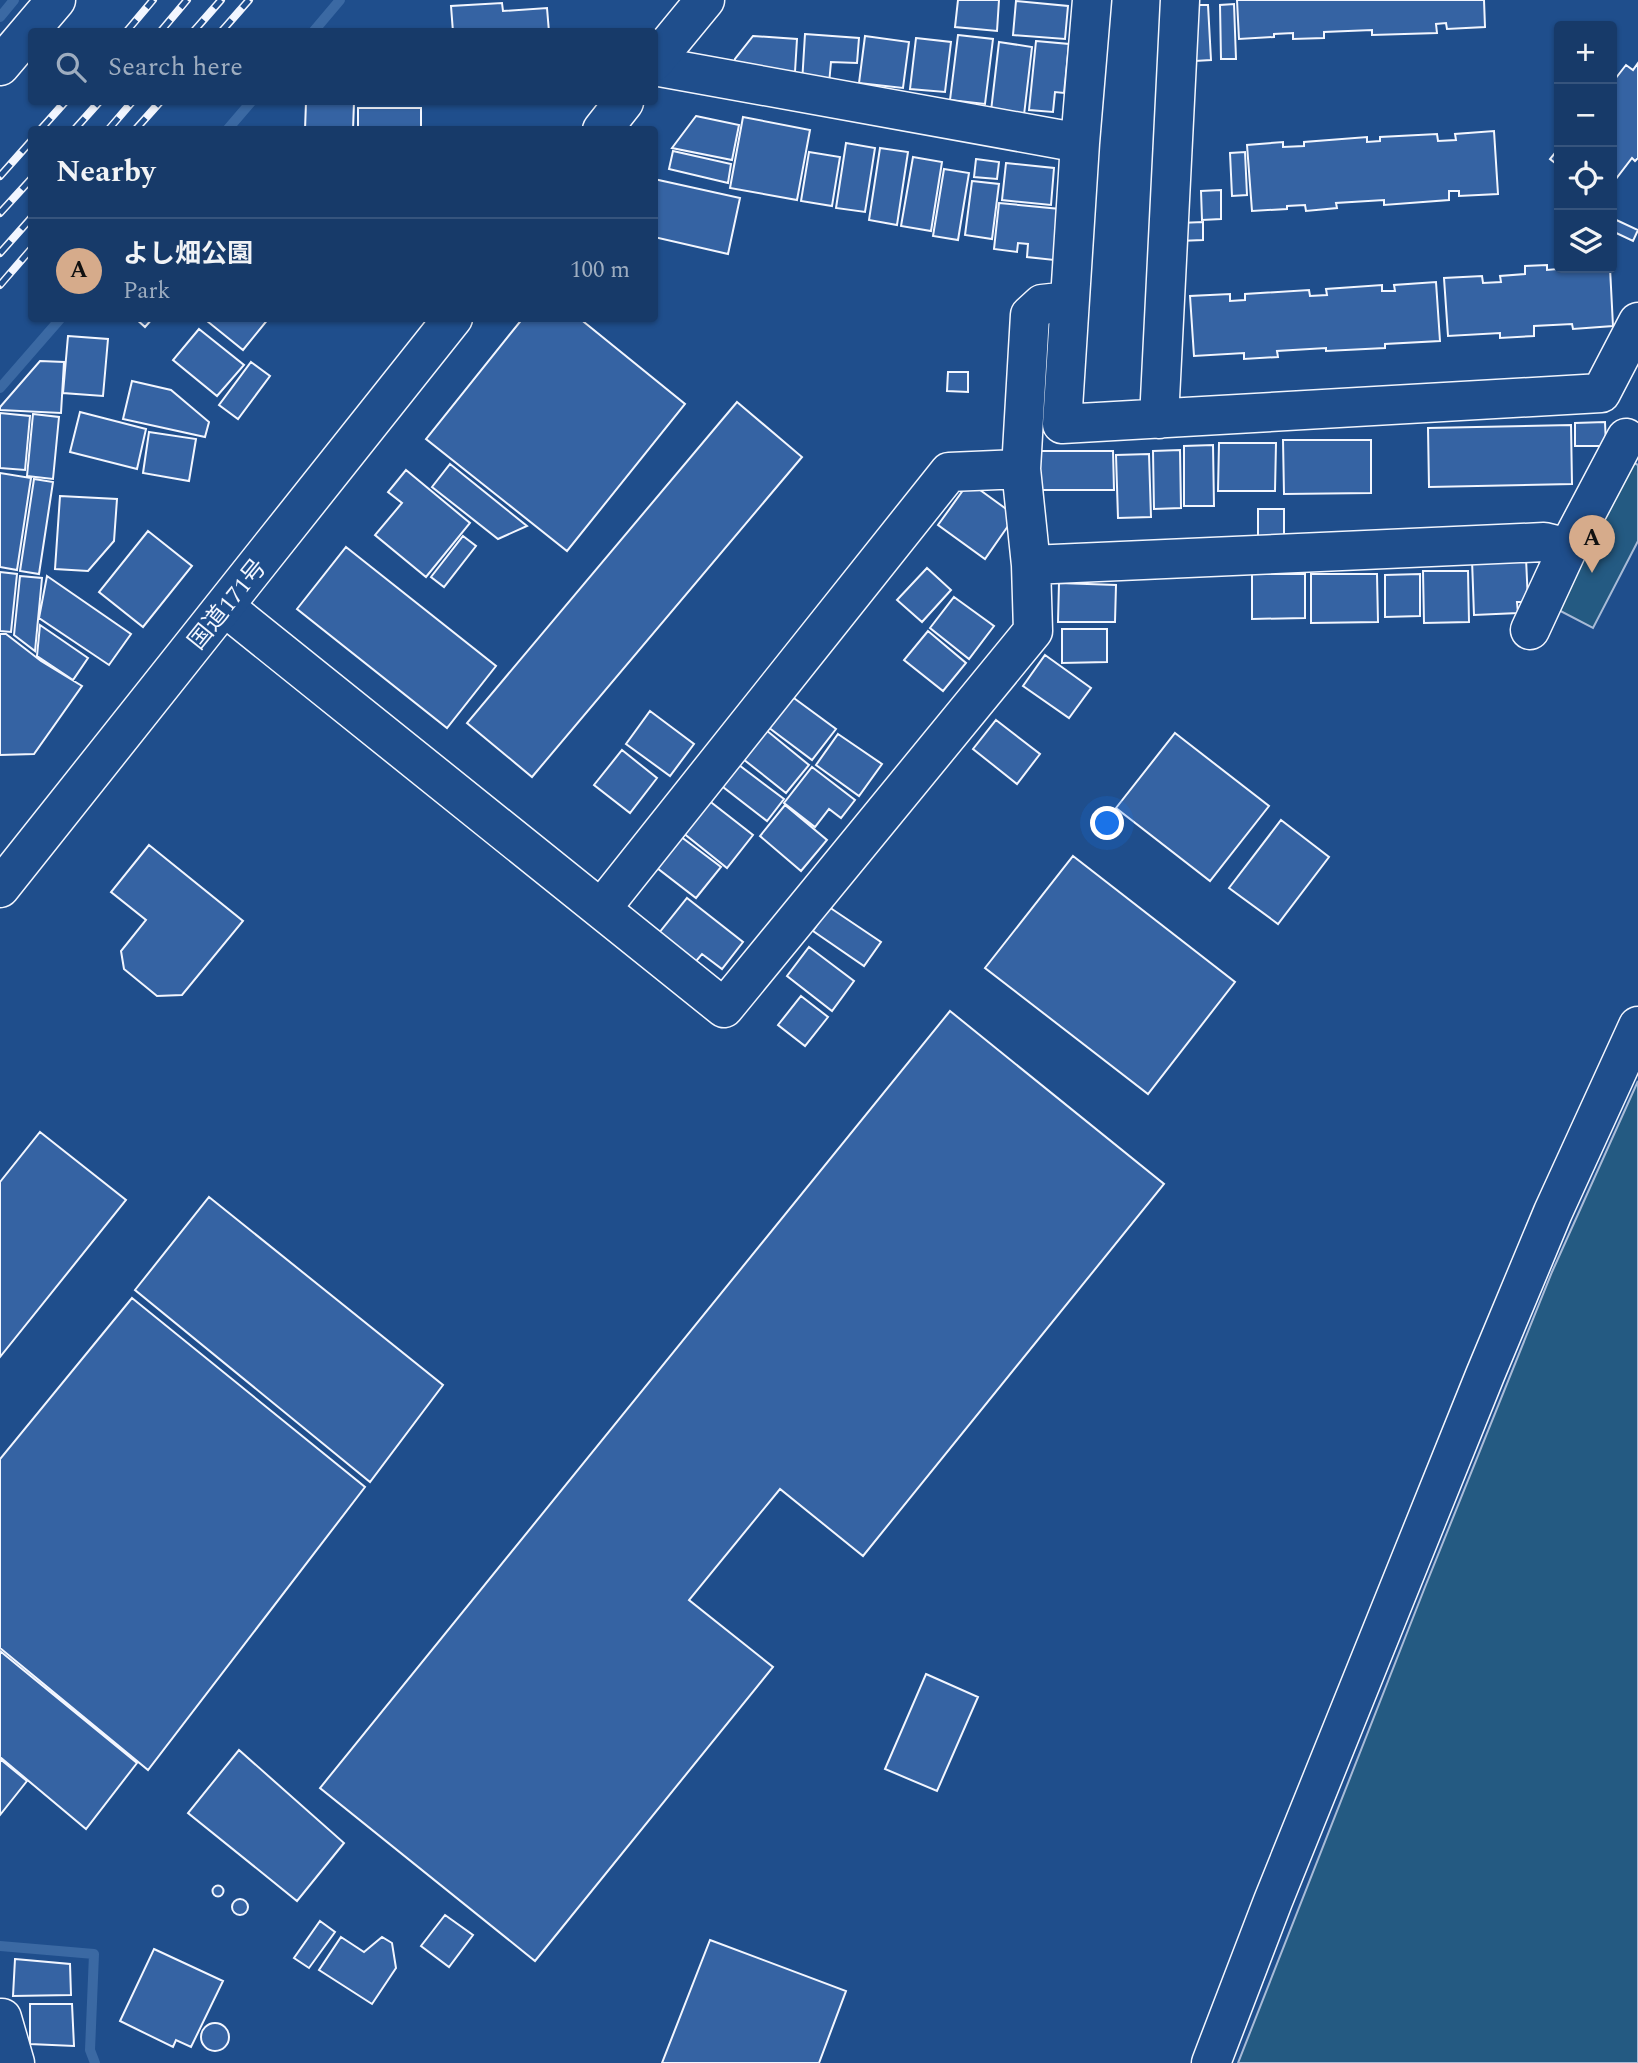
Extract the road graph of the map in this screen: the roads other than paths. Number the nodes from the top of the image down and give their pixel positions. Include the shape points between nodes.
1 (57, 0) edge
2 (705, 0) edge
3 (1091, 0) edge
4 (1180, 0) edge
5 (30, 28) edge
6 (28, 30) edge
7 (5, 54) edge
8 (658, 59) edge
9 (658, 65) edge
10 (622, 105) edge
11 (605, 126) edge
12 (1080, 143) junction
13 (1069, 301) junction
14 (450, 322) edge
15 (1638, 322) edge
16 (1158, 419) junction
17 (1626, 438) dead end
18 (1021, 469) junction
19 (1568, 548) junction
20 (1031, 565) junction
21 (225, 607) junction
22 (1530, 630) dead end
23 (0, 888) edge
24 (601, 909) junction
25 (1638, 1026) edge
26 (0, 2018) edge
27 (15, 2063) edge
28 (1211, 2063) edge

1 - 5 main road
2 - 8 main road
3 - 12 main road
4 - 16 main road
6 - 7 main road
9 - 12 main road
10 - 11 main road
12 - 13 main road
13 - 16 main road via 1062,424
13 - 18 main road via 1042,304 1030,315
14 - 21 main road, 国道171号
15 - 16 main road via 1601,393
17 - 19 main road
18 - 20 main road
18 - 24 main road via 949,472
19 - 20 main road via 1544,542
19 - 22 main road
20 - 24 main road via 1033,631 724,1008
21 - 23 main road, 国道171号
21 - 24 main road
25 - 28 main road via 1485,1375
26 - 27 main road

